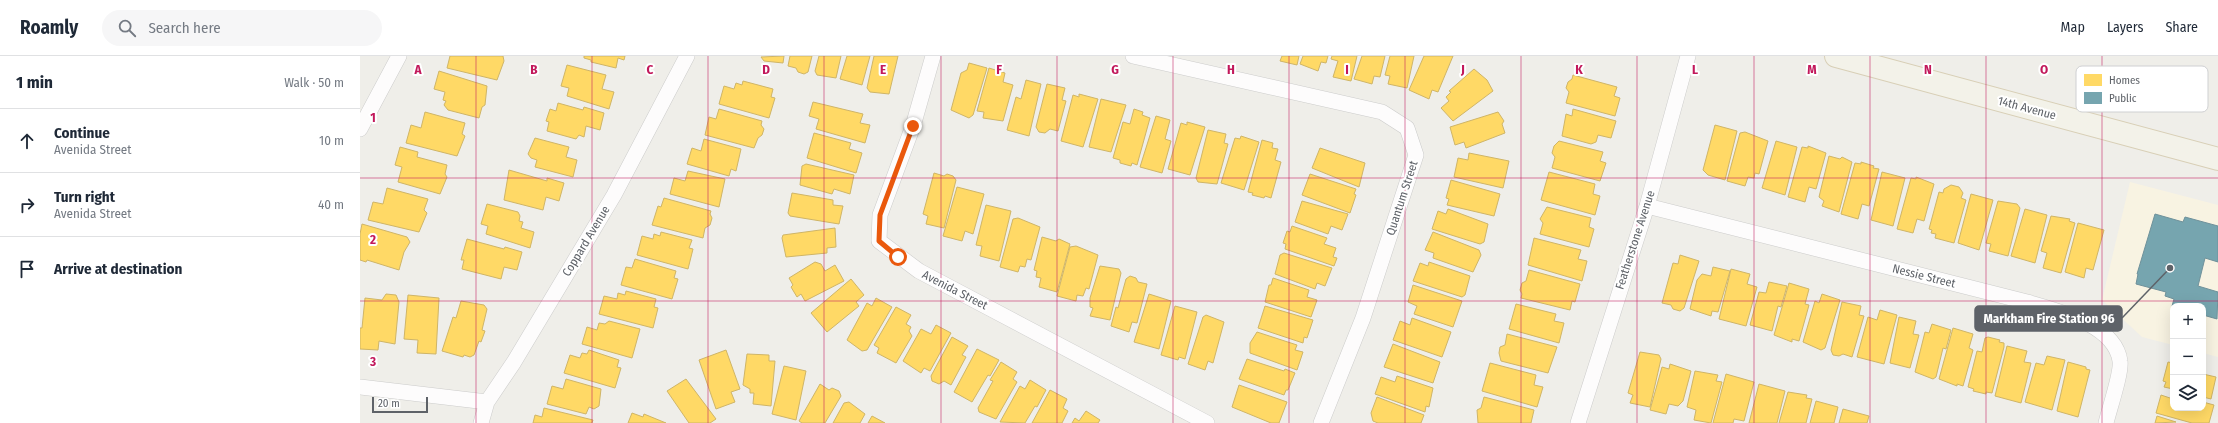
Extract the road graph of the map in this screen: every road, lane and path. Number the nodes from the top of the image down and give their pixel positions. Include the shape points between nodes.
1 (399, 56) edge
2 (687, 56) edge
3 (933, 56) edge
4 (1133, 56) edge
5 (1688, 56) edge
6 (1836, 56) edge
7 (360, 129) edge
8 (2218, 159) edge
9 (1647, 206) junction
10 (360, 387) edge
11 (487, 402) junction
12 (481, 423) edge
13 (1208, 423) edge
14 (1321, 423) edge
15 (1578, 423) edge
16 (2106, 423) edge

1 - 7 street
2 - 11 street, Coppard Avenue via 614,195 514,362
3 - 13 street, Avenida Street via 913,126 880,215 879,241 919,271
4 - 14 street, Quantum Street via 1382,112 1407,128 1416,155 1363,318
5 - 9 street, Featherstone Avenue
6 - 8 main road, 14th Avenue
9 - 15 street, Featherstone Avenue
9 - 16 street, Nessie Street via 2027,302 2074,317 2099,330 2116,345 2121,362
10 - 11 street
11 - 12 street, Coppard Avenue

